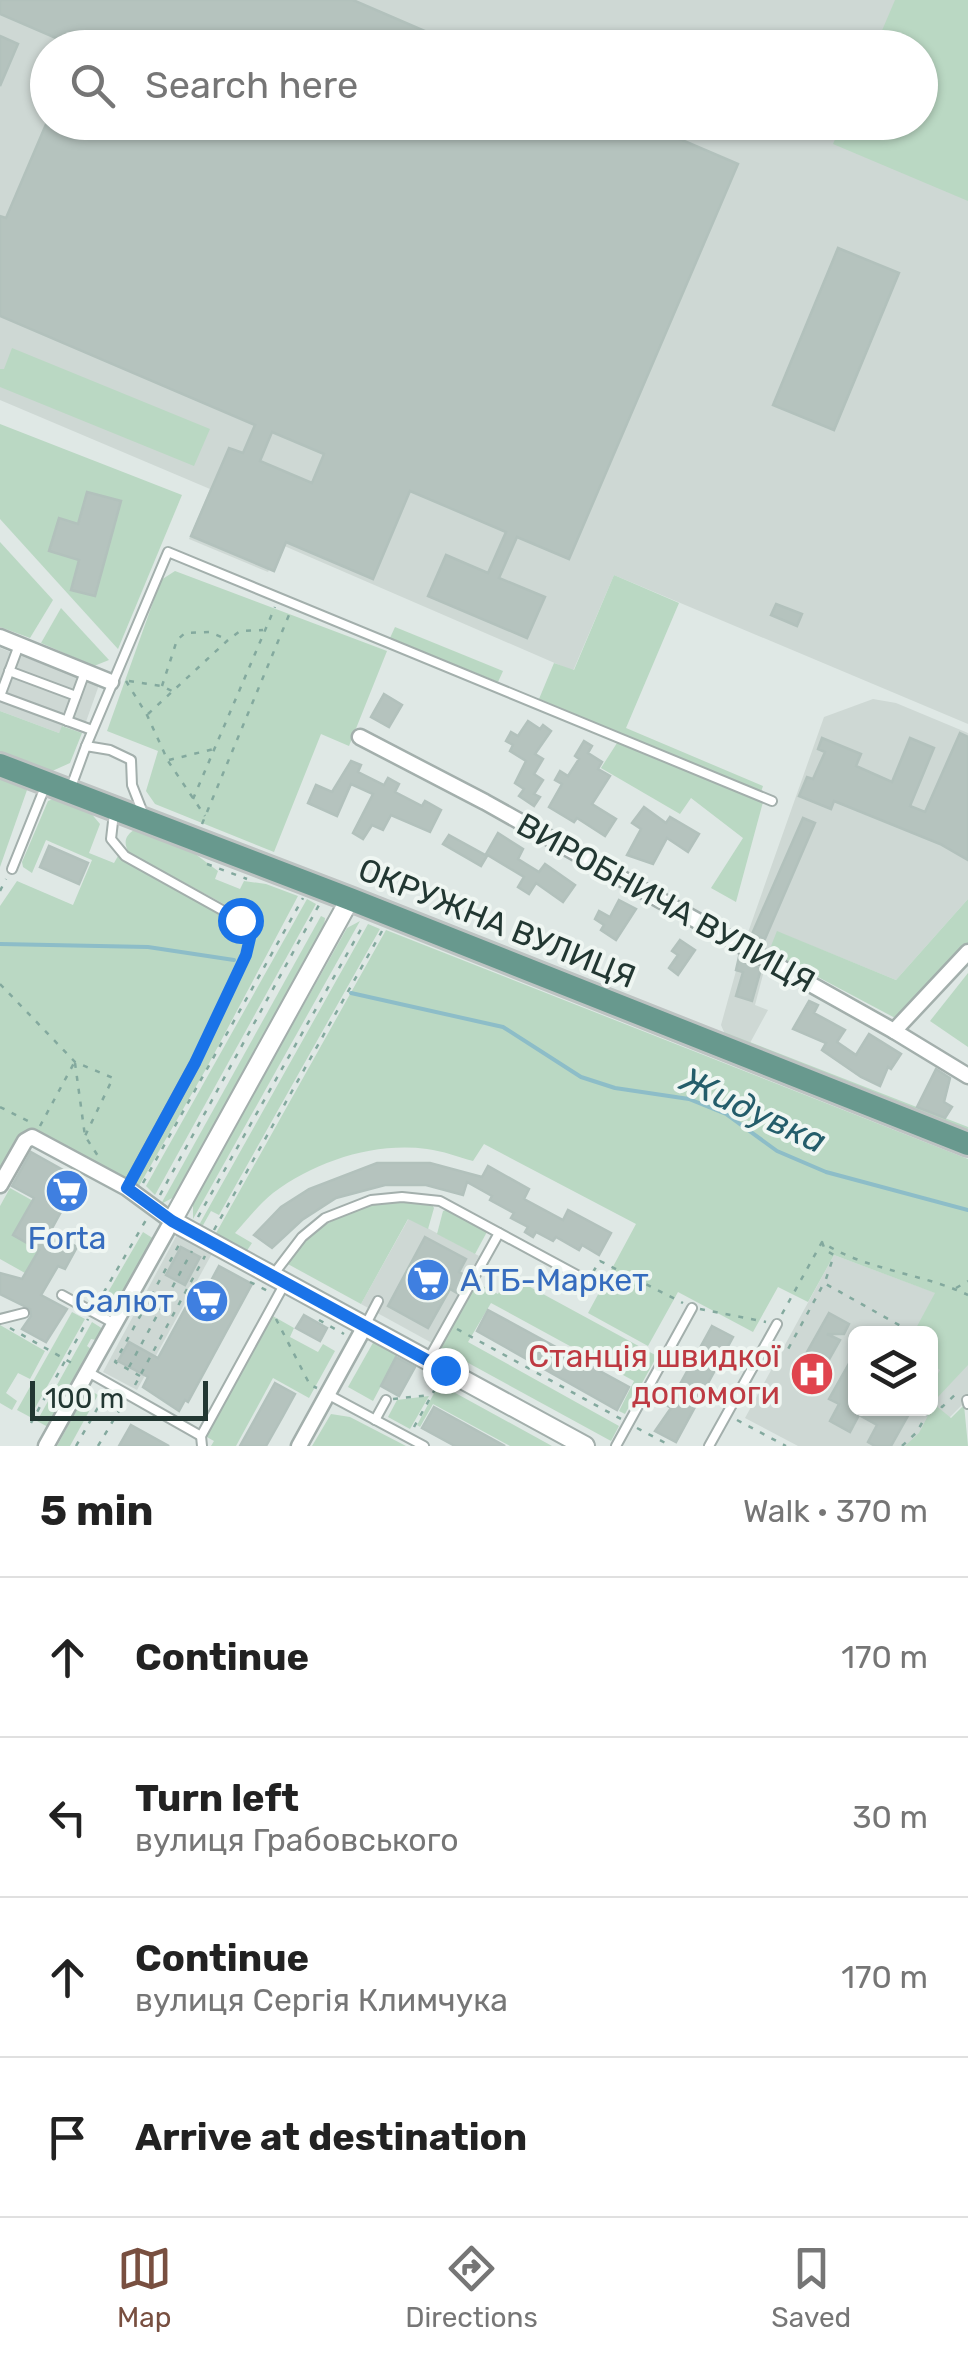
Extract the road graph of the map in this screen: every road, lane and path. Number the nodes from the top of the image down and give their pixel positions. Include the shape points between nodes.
1 (278, 598) junction
2 (294, 604) junction
3 (265, 630) junction
4 (0, 637) edge
5 (228, 640) junction
6 (19, 645) junction
7 (10, 671) junction
8 (85, 672) junction
9 (128, 681) junction
10 (111, 682) junction
11 (162, 686) junction
12 (174, 692) junction
13 (76, 696) junction
14 (147, 715) junction
15 (67, 720) junction
16 (92, 730) junction
17 (360, 736) dead end
18 (86, 746) junction
19 (214, 748) junction
20 (168, 761) junction
21 (0, 765) edge
22 (46, 782) junction
23 (69, 792) junction
24 (193, 799) junction
25 (772, 800) dead end
26 (114, 808) junction
27 (205, 817) junction
28 (146, 820) junction
29 (198, 850) junction
30 (12, 868) joint
31 (255, 880) dead end
32 (0, 890) edge
33 (292, 892) dead end
34 (304, 896) junction
35 (350, 899) junction
36 (365, 921) dead end
37 (384, 928) dead end
38 (250, 938) joint
39 (968, 952) edge
40 (0, 984) edge
41 (894, 1031) junction
42 (75, 1062) junction
43 (195, 1063) joint
44 (968, 1076) edge
45 (0, 1107) edge
46 (85, 1136) junction
47 (968, 1144) edge
48 (113, 1180) junction
49 (0, 1184) edge
50 (131, 1193) junction
51 (152, 1208) junction
52 (172, 1221) junction
53 (188, 1233) junction
54 (500, 1233) junction
55 (822, 1242) junction
56 (279, 1280) junction
57 (160, 1281) junction
58 (588, 1281) joint
59 (968, 1281) edge
60 (175, 1282) junction
61 (824, 1283) junction
62 (172, 1288) junction
63 (188, 1288) junction
64 (955, 1288) junction
65 (62, 1295) dead end
66 (968, 1295) edge
67 (378, 1301) dead end
68 (271, 1308) junction
69 (692, 1308) junction
70 (92, 1312) junction
71 (24, 1313) dead end
72 (0, 1320) edge
73 (319, 1320) dead end
74 (114, 1324) junction
75 (448, 1324) junction
76 (777, 1324) junction
77 (901, 1326) edge
78 (360, 1333) junction
79 (144, 1338) junction
80 (768, 1340) junction
81 (157, 1345) junction
82 (66, 1360) junction
83 (428, 1360) junction
84 (127, 1369) junction
85 (445, 1370) junction
86 (88, 1372) junction
87 (110, 1385) junction
88 (958, 1392) dead end
89 (328, 1394) junction
90 (432, 1394) junction
91 (386, 1400) joint
92 (938, 1405) edge
93 (118, 1410) dead end
94 (727, 1414) junction
95 (926, 1416) edge
96 (375, 1420) junction
97 (31, 1423) dead end
98 (628, 1423) junction
99 (408, 1438) junction
100 (201, 1441) edge
101 (46, 1446) edge
102 (76, 1446) edge
103 (98, 1446) edge
104 (299, 1446) edge
105 (424, 1446) edge
106 (585, 1446) edge
107 (616, 1446) edge
108 (671, 1446) edge
109 (709, 1446) edge
110 (786, 1446) edge
111 (902, 1446) edge

1 - 2 lane
1 - 3 path
1 - 10 lane via 168,552
2 - 25 lane
2 - 27 path
3 - 5 path
3 - 19 path
4 - 6 street
5 - 11 path via 210,632 185,633
5 - 12 path
6 - 7 lane
6 - 8 street
7 - 13 lane
7 - 15 lane via 0,696
8 - 10 street
8 - 13 lane
9 - 10 path
9 - 11 path
9 - 14 path
10 - 16 lane
11 - 12 path
12 - 14 path
13 - 15 lane
14 - 20 path
15 - 16 lane
16 - 18 lane
17 - 41 street, ВИРОБНИЧА ВУЛИЦЯ
18 - 23 lane
18 - 28 lane via 131,760 132,785
19 - 20 path
19 - 24 path
20 - 24 path
21 - 22 main road, ОКРУЖНА ВУЛИЦЯ
22 - 23 main road, ОКРУЖНА ВУЛИЦЯ
22 - 30 lane
23 - 26 main road, ОКРУЖНА ВУЛИЦЯ
24 - 27 path
26 - 28 main road, ОКРУЖНА ВУЛИЦЯ
26 - 38 lane via 111,839 125,856 240,920
27 - 29 path
28 - 29 main road, ОКРУЖНА ВУЛИЦЯ
29 - 31 path
29 - 35 main road, ОКРУЖНА ВУЛИЦЯ
30 - 32 path
33 - 34 path
34 - 50 path
34 - 51 path via 320,907
35 - 47 main road, ОКРУЖНА ВУЛИЦЯ
35 - 52 street
36 - 53 path
37 - 53 path via 212,1234
38 - 43 path
39 - 41 street
40 - 42 path
41 - 44 street, ВИРОБНИЧА ВУЛИЦЯ
42 - 45 path via 40,1128
42 - 46 path
42 - 46 path via 112,1078
43 - 50 lane
46 - 48 path
48 - 49 street via 32,1137
48 - 50 street
50 - 51 street
51 - 52 street
51 - 70 path
52 - 53 street
52 - 74 street
53 - 56 street
53 - 57 path
54 - 56 lane via 440,1201 371,1200 325,1218 302,1236
54 - 58 lane
54 - 75 lane
55 - 61 path via 834,1255
55 - 64 path
55 - 76 path
56 - 68 lane
56 - 78 street
57 - 62 path
57 - 84 path via 115,1362
58 - 69 path via 600,1261
59 - 64 path
60 - 62 path
60 - 63 path
60 - 63 path via 193,1250 205,1256
61 - 77 path
61 - 80 path via 787,1350
62 - 79 path
63 - 81 path
64 - 66 path
65 - 70 lane
67 - 78 lane
68 - 89 path via 310,1385
68 - 100 lane
69 - 76 path
69 - 98 lane
70 - 74 lane
70 - 82 path
71 - 72 lane
72 - 82 path
73 - 78 path
74 - 86 street
75 - 83 lane
75 - 98 path
76 - 80 lane
78 - 83 street
78 - 89 street
79 - 81 path
79 - 84 path
80 - 94 lane
81 - 84 path via 140,1376
82 - 86 path
82 - 97 path
83 - 85 street
85 - 90 path
85 - 106 street
86 - 87 lane
86 - 101 street
87 - 100 lane
87 - 102 path
88 - 92 path
89 - 96 lane
89 - 104 street
90 - 91 path
90 - 99 path
91 - 96 lane
93 - 103 path
94 - 109 lane
94 - 110 path
95 - 111 path
96 - 99 lane
98 - 107 lane
98 - 108 path
99 - 105 lane

